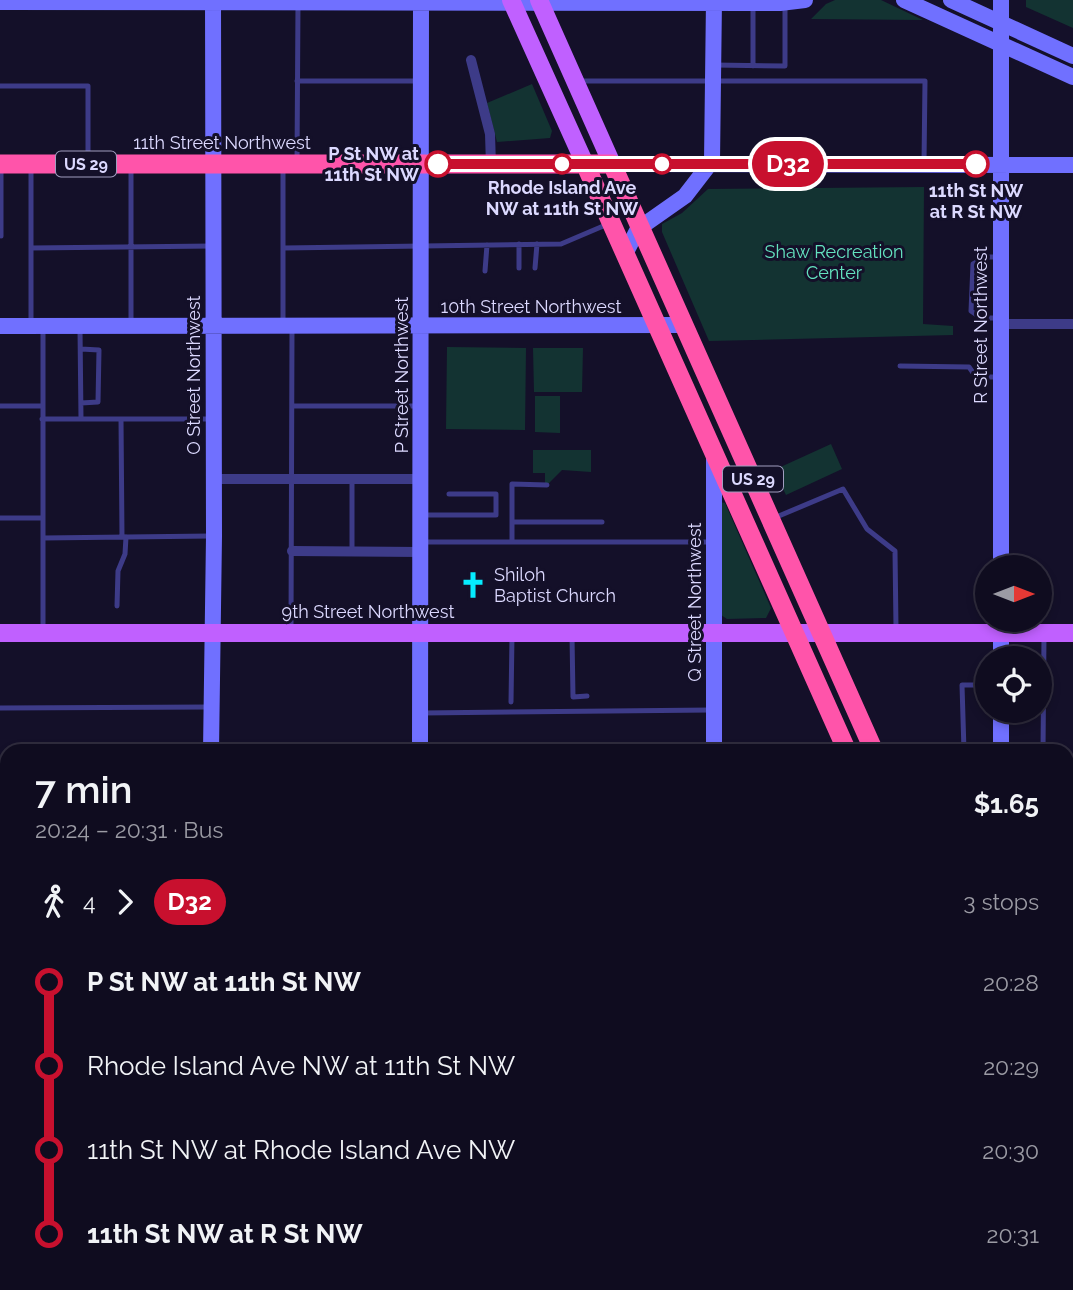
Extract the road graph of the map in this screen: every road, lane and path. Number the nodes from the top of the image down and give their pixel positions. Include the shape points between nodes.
1 (805, 0) edge
2 (904, 0) edge
3 (951, 0) edge
4 (1001, 0) edge
5 (31, 1) edge
6 (82, 1) edge
7 (213, 1) edge
8 (0, 2) edge
9 (421, 2) edge
10 (512, 2) edge
11 (540, 2) edge
12 (714, 2) edge
13 (298, 3) junction
14 (753, 3) junction
15 (785, 3) junction
16 (1001, 23) junction
17 (1001, 44) junction
18 (1073, 56) edge
19 (471, 60) dead end
20 (753, 65) junction
21 (714, 73) junction
22 (1073, 77) edge
23 (297, 81) junction
24 (421, 81) junction
25 (576, 81) junction
26 (0, 86) edge
27 (1, 164) edge
28 (31, 164) junction
29 (88, 164) junction
30 (131, 164) junction
31 (214, 164) junction
32 (290, 164) junction
33 (422, 164) junction
34 (491, 164) junction
35 (585, 164) junction
36 (612, 164) junction
37 (710, 164) junction
38 (924, 164) junction
39 (1001, 164) junction
40 (1073, 164) edge
41 (611, 223) junction
42 (640, 227) junction
43 (1, 236) edge
44 (519, 244) junction
45 (537, 244) junction
46 (486, 245) junction
47 (213, 246) junction
48 (422, 246) junction
49 (31, 248) junction
50 (131, 248) junction
51 (284, 248) junction
52 (625, 254) junction
53 (1001, 257) junction
54 (519, 268) dead end
55 (536, 268) dead end
56 (485, 271) dead end
57 (1001, 321) junction
58 (1073, 324) edge
59 (213, 325) junction
60 (288, 325) junction
61 (684, 325) junction
62 (0, 326) edge
63 (37, 326) junction
64 (80, 326) junction
65 (131, 326) junction
66 (422, 326) junction
67 (657, 326) junction
68 (81, 349) junction
69 (900, 366) dead end
70 (1001, 377) junction
71 (81, 403) junction
72 (0, 406) edge
73 (43, 406) junction
74 (293, 406) junction
75 (421, 406) junction
76 (43, 419) junction
77 (81, 419) junction
78 (121, 419) junction
79 (214, 419) junction
80 (714, 453) junction
81 (214, 479) junction
82 (293, 479) junction
83 (352, 479) junction
84 (421, 479) junction
85 (547, 485) dead end
86 (449, 494) dead end
87 (421, 515) junction
88 (0, 518) edge
89 (43, 519) junction
90 (771, 519) junction
91 (512, 522) junction
92 (603, 522) dead end
93 (214, 536) junction
94 (124, 537) junction
95 (43, 538) junction
96 (512, 542) junction
97 (714, 542) junction
98 (421, 547) junction
99 (292, 551) junction
100 (352, 551) junction
101 (1001, 555) edge
102 (117, 606) dead end
103 (975, 628) edge
104 (420, 632) junction
105 (1038, 632) edge
106 (0, 633) edge
107 (43, 633) junction
108 (212, 633) junction
109 (291, 633) junction
110 (512, 633) junction
111 (572, 633) junction
112 (1044, 633) junction
113 (1073, 633) edge
114 (713, 634) junction
115 (794, 634) junction
116 (822, 634) junction
117 (896, 634) junction
118 (975, 685) edge
119 (587, 696) dead end
120 (511, 702) dead end
121 (212, 707) junction
122 (0, 708) edge
123 (714, 710) junction
124 (420, 713) junction
125 (1001, 723) edge
126 (211, 744) edge
127 (420, 744) edge
128 (714, 744) edge
129 (843, 744) edge
130 (871, 744) edge
131 (964, 744) edge
132 (1001, 744) edge
133 (1043, 744) edge

1 - 15 street
2 - 17 street
3 - 16 street
4 - 16 street, R Street Northwest
5 - 6 street
5 - 8 street
6 - 7 street
7 - 13 street
7 - 31 street, O Street Northwest
9 - 10 street
9 - 13 street
9 - 24 street, P Street Northwest
10 - 11 street
10 - 35 main road
11 - 12 street
11 - 25 main road
12 - 14 street
12 - 21 street
13 - 23 lane
14 - 15 street
14 - 20 lane
15 - 20 lane via 785,66
16 - 17 street, R Street Northwest
16 - 18 street
17 - 22 street
17 - 39 street, R Street Northwest
19 - 34 street via 491,134
20 - 21 lane
21 - 25 lane
21 - 37 street
21 - 38 lane via 925,81
23 - 24 lane
23 - 32 lane
24 - 33 street, P Street Northwest
25 - 36 main road
26 - 29 lane via 88,86
27 - 28 highway, 11th Street Northwest / US 29
27 - 43 lane
28 - 29 highway, 11th Street Northwest / US 29
28 - 49 lane
29 - 30 highway, 11th Street Northwest / US 29
30 - 31 highway, 11th Street Northwest / US 29
30 - 50 lane
31 - 32 highway, 11th Street Northwest / US 29
31 - 47 street, O Street Northwest
32 - 33 highway, 11th Street Northwest / US 29
32 - 51 lane
33 - 34 highway, 11th Street Northwest / US 29
33 - 48 street, P Street Northwest
34 - 35 highway, 11th Street Northwest / US 29
35 - 36 highway, 11th Street Northwest / US 29
35 - 41 highway, US 29
36 - 37 street, 11th Street Northwest
36 - 42 highway, US 29
37 - 38 street, 11th Street Northwest
37 - 42 street via 679,201
38 - 39 street, 11th Street Northwest
39 - 40 street, 11th Street Northwest
39 - 53 street, R Street Northwest
41 - 45 lane via 561,244
41 - 52 highway, US 29
42 - 52 street
42 - 61 highway, US 29
44 - 45 lane
44 - 46 lane
44 - 54 lane
45 - 55 lane
46 - 48 lane
46 - 56 lane
47 - 50 lane
47 - 59 street, O Street Northwest
48 - 51 lane
48 - 66 street, P Street Northwest
49 - 50 lane
49 - 63 lane
50 - 65 lane
51 - 60 lane
52 - 67 highway, US 29
53 - 57 street, R Street Northwest
53 - 57 lane via 986,257 973,264 971,311
57 - 58 street
57 - 70 street, R Street Northwest
59 - 60 street, 10th Street Northwest
59 - 65 street, 10th Street Northwest
59 - 79 street, O Street Northwest
60 - 66 street, 10th Street Northwest
60 - 74 lane
61 - 67 street, 10th Street Northwest
61 - 90 highway, US 29
62 - 63 street, 10th Street Northwest
63 - 64 street, 10th Street Northwest
63 - 73 lane
64 - 65 street, 10th Street Northwest
64 - 68 lane
66 - 67 street, 10th Street Northwest
66 - 75 street, P Street Northwest
67 - 80 highway, US 29
68 - 71 lane
68 - 71 lane via 99,350 98,402
69 - 70 lane via 969,367 976,377
70 - 101 street, R Street Northwest
71 - 77 lane
72 - 73 lane
73 - 76 lane
74 - 75 lane
74 - 82 lane
75 - 84 street, P Street Northwest
76 - 77 lane
76 - 89 lane
77 - 78 lane
78 - 79 lane
78 - 94 lane
79 - 81 street, O Street Northwest
80 - 97 street, Q Street Northwest
80 - 115 highway, US 29
81 - 82 street
81 - 93 street, O Street Northwest
82 - 83 street
82 - 99 lane
83 - 84 street
83 - 100 lane
84 - 87 street, P Street Northwest
85 - 91 lane via 512,484
86 - 87 lane via 496,494 496,515
87 - 98 street, P Street Northwest
88 - 89 lane
89 - 95 lane
90 - 116 highway, US 29
90 - 117 lane via 843,489 867,528 895,551
91 - 92 lane
91 - 96 lane
93 - 94 lane
93 - 108 street, O Street Northwest
94 - 95 lane
94 - 102 lane
95 - 107 lane
96 - 97 lane
96 - 98 lane
97 - 114 street, Q Street Northwest
98 - 100 street
98 - 104 street, P Street Northwest
99 - 100 street
99 - 109 lane
103 - 117 main road, 9th Street Northwest
104 - 109 main road, 9th Street Northwest
104 - 110 main road, 9th Street Northwest
104 - 124 street, P Street Northwest
105 - 112 main road, 9th Street Northwest
106 - 107 main road, 9th Street Northwest
107 - 108 main road, 9th Street Northwest
108 - 109 main road, 9th Street Northwest
108 - 121 street, O Street Northwest
110 - 111 main road, 9th Street Northwest
110 - 120 lane
111 - 114 main road, 9th Street Northwest
111 - 119 lane via 573,697
112 - 113 main road, 9th Street Northwest
112 - 133 lane
114 - 115 main road, 9th Street Northwest
114 - 123 street, Q Street Northwest
115 - 116 main road, 9th Street Northwest
115 - 129 highway, US 29
116 - 117 main road, 9th Street Northwest
116 - 130 highway, US 29
118 - 131 lane via 962,685
121 - 122 lane
121 - 126 street, O Street Northwest
123 - 124 lane
123 - 128 street, Q Street Northwest
124 - 127 street, P Street Northwest
125 - 132 street

